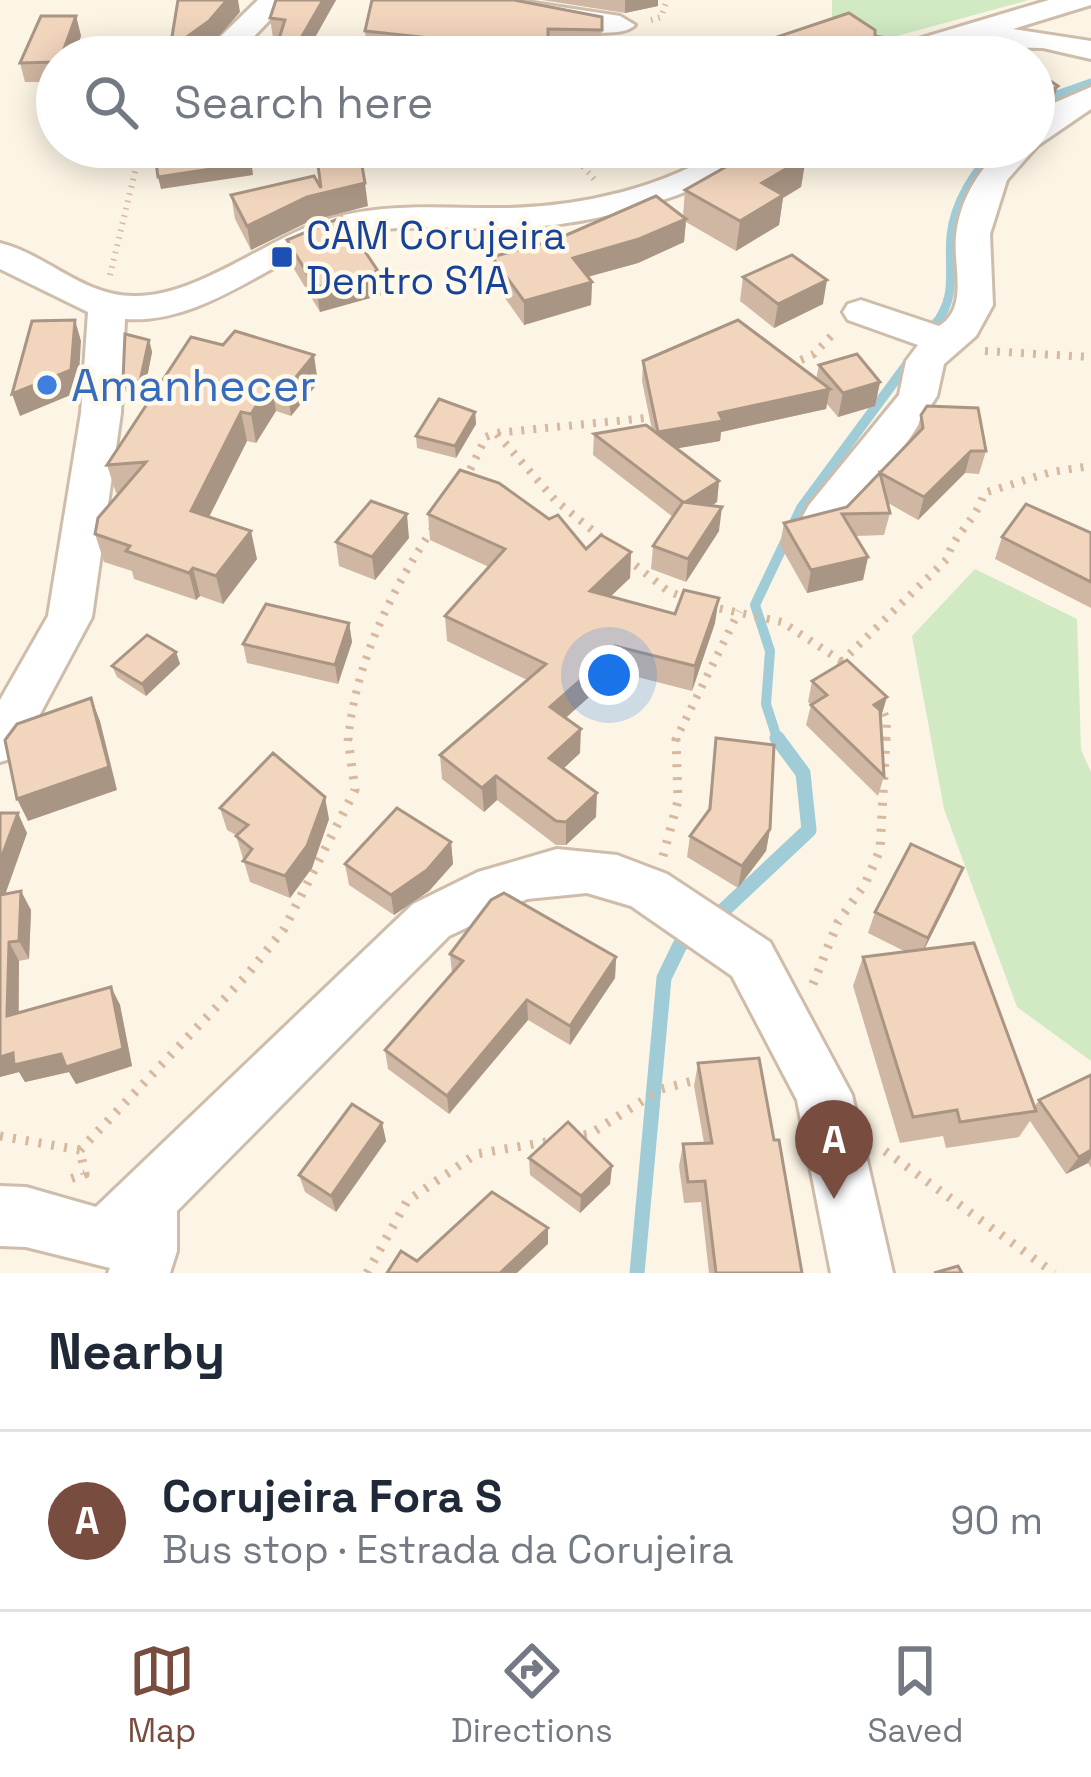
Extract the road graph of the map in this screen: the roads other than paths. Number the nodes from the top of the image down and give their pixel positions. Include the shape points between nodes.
1 (275, 0) edge
2 (484, 0) edge
3 (1079, 0) edge
4 (620, 25) dead end
5 (238, 36) edge
6 (959, 36) edge
7 (1055, 44) edge
8 (1091, 50) edge
9 (1091, 96) edge
10 (1055, 119) edge
11 (714, 168) edge
12 (1000, 168) edge
13 (0, 254) edge
14 (107, 307) junction
15 (861, 312) road end
16 (948, 342) junction
17 (824, 516) edge
18 (0, 743) edge
19 (147, 1198) junction
20 (13, 1216) edge
21 (140, 1273) edge
22 (862, 1273) edge

1 - 5 street
2 - 4 street
3 - 6 street
7 - 8 street
9 - 10 street
11 - 14 street via 578,212 353,222 193,294
12 - 16 street via 973,234 975,305
13 - 14 street
14 - 18 street via 101,413 70,617
15 - 16 street
16 - 17 street via 925,361 918,396
19 - 20 street via 105,1240
19 - 21 street
19 - 22 street via 431,920 495,884 551,869 623,876 752,959 824,1095

